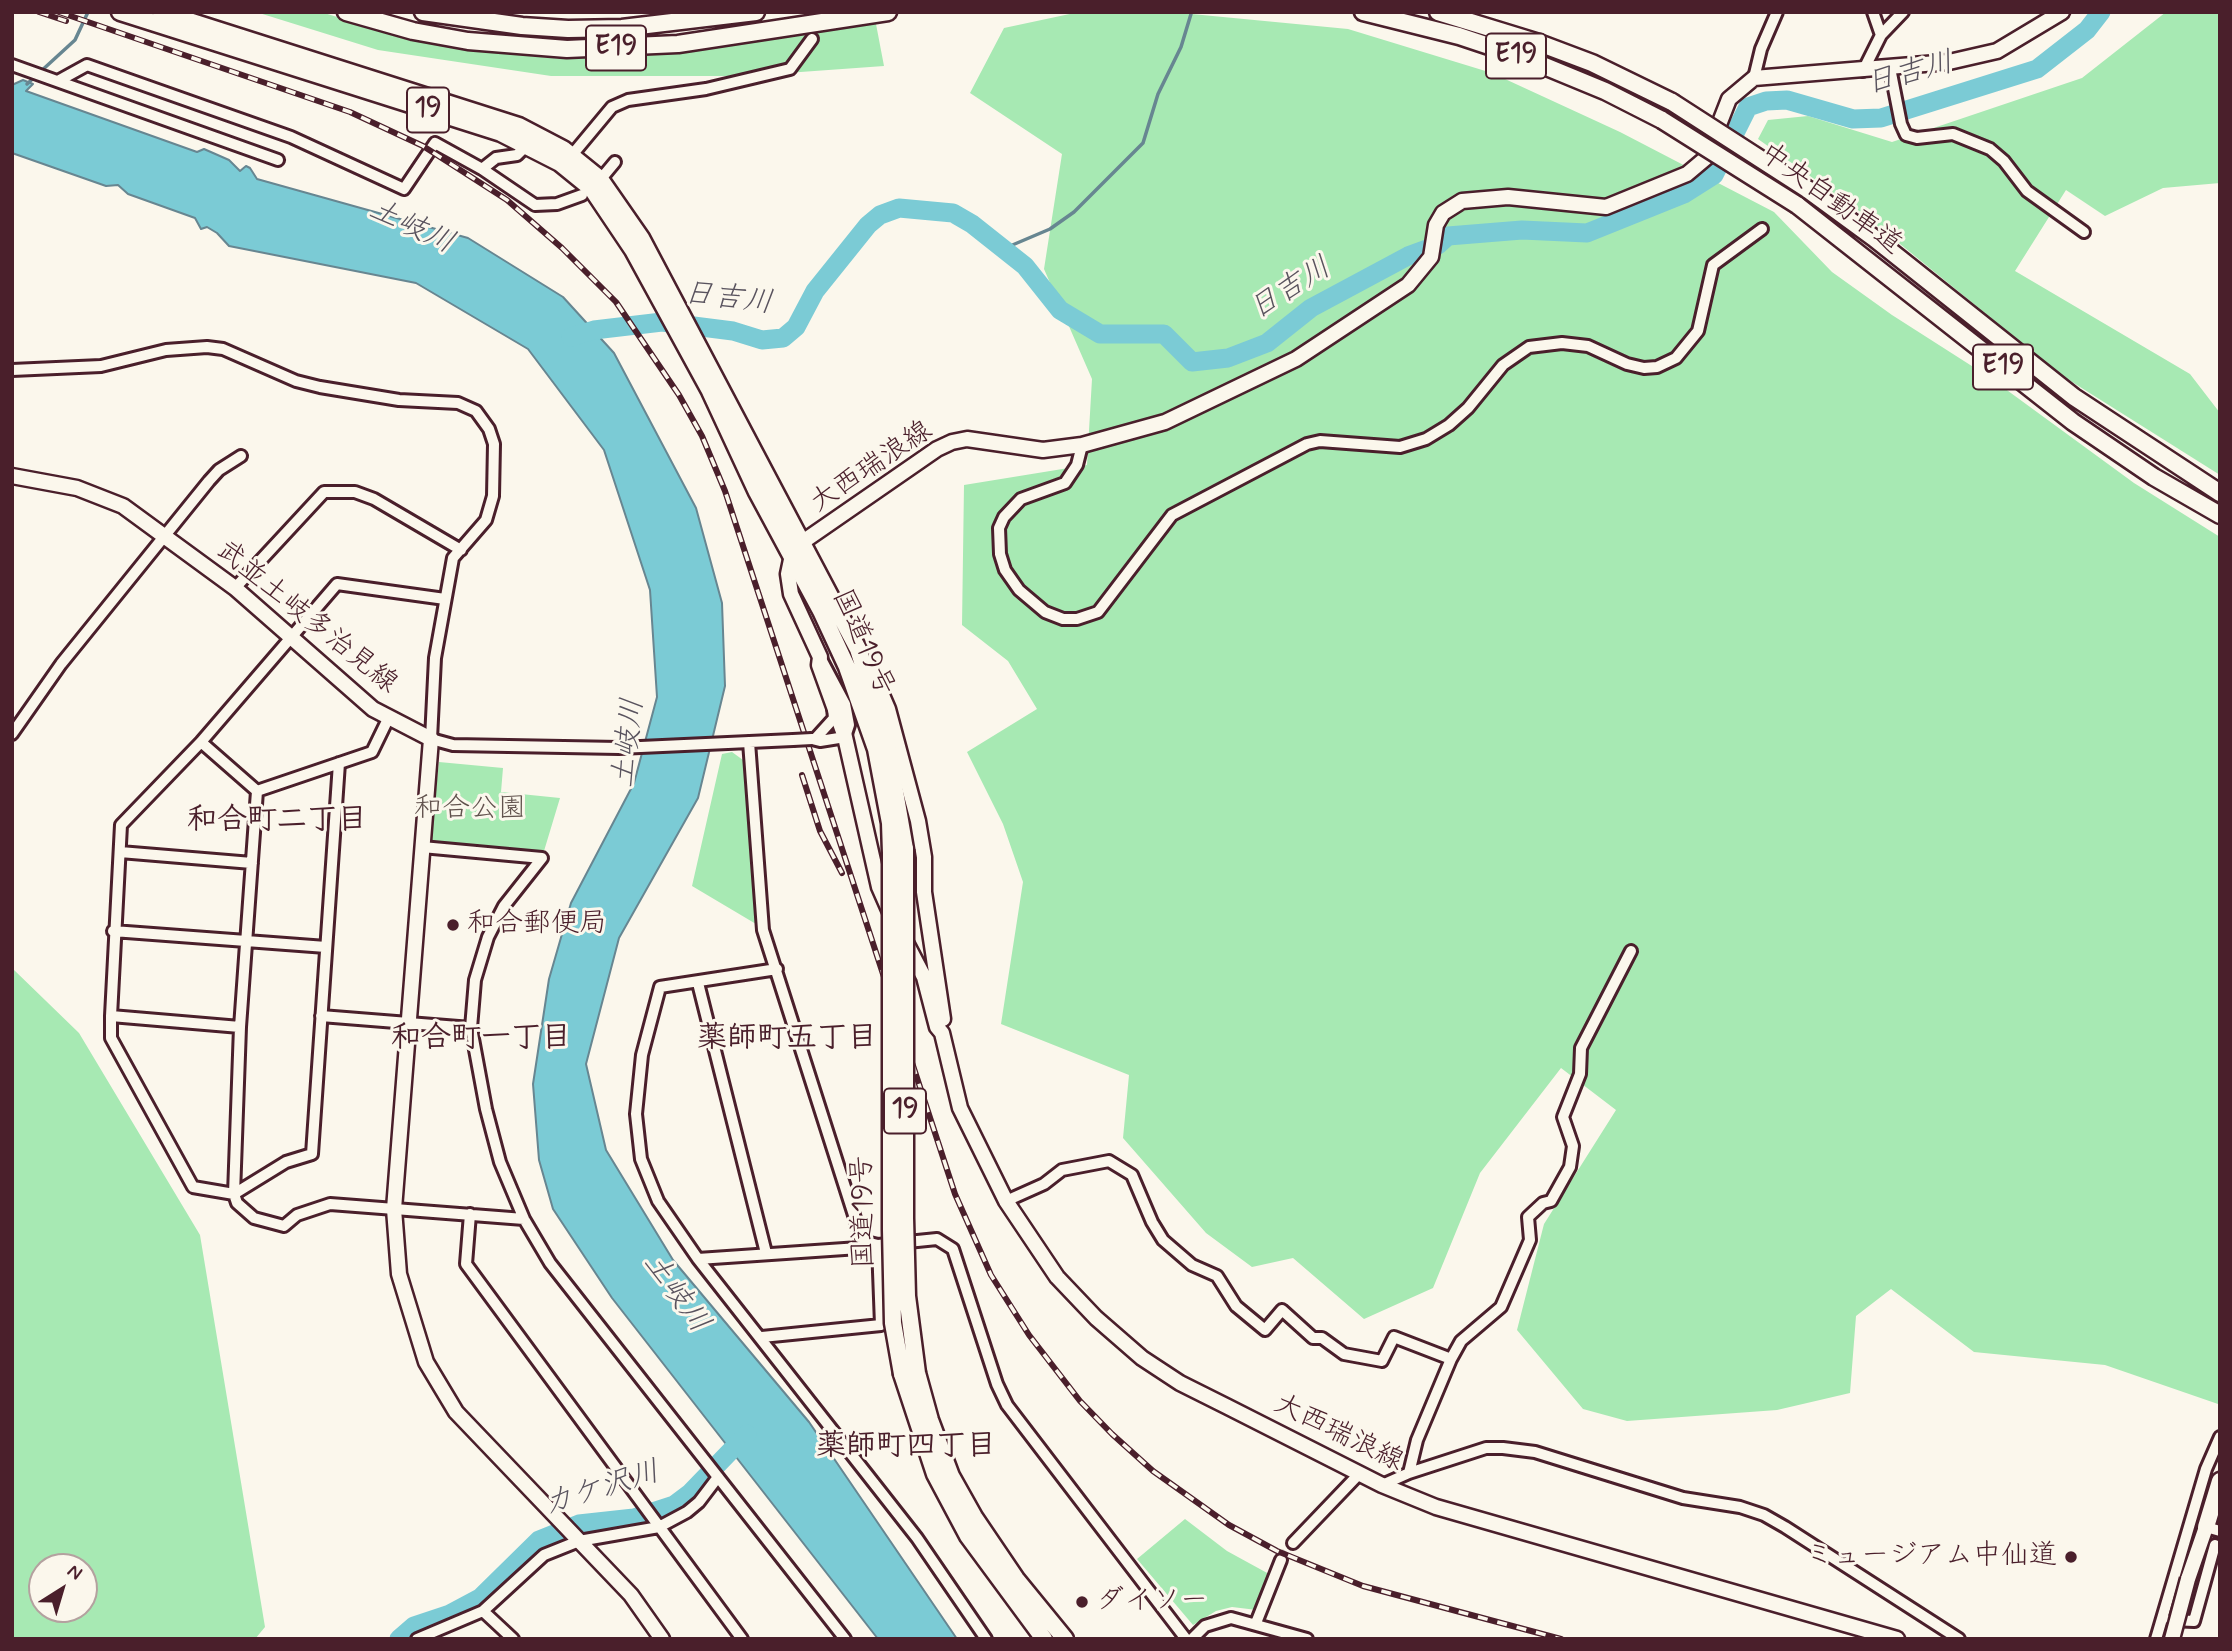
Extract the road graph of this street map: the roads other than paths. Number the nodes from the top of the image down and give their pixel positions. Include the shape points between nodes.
1 (120, 12) edge
2 (161, 12) edge
3 (346, 12) edge
4 (423, 12) edge
5 (756, 12) edge
6 (888, 12) edge
7 (1363, 12) edge
8 (1438, 12) edge
9 (1777, 12) edge
10 (1873, 12) edge
11 (1903, 12) edge
12 (2062, 12) edge
13 (1881, 35) junction
14 (812, 39) dead end
15 (12, 65) edge
16 (1890, 68) junction
17 (1863, 71) junction
18 (1754, 78) junction
19 (54, 80) junction
20 (527, 145) junction
21 (572, 155) junction
22 (278, 160) dead end
23 (615, 162) dead end
24 (482, 169) junction
25 (605, 174) dead end
26 (582, 195) dead end
27 (1762, 229) dead end
28 (2084, 232) dead end
29 (671, 307) junction
30 (688, 337) junction
31 (12, 370) edge
32 (1082, 445) junction
33 (241, 456) dead end
34 (12, 476) edge
35 (2220, 493) edge
36 (2220, 515) edge
37 (166, 537) junction
38 (804, 541) junction
39 (461, 550) junction
40 (792, 555) junction
41 (235, 588) junction
42 (445, 599) junction
43 (290, 636) junction
44 (858, 649) junction
45 (820, 657) junction
46 (832, 700) junction
47 (389, 717) junction
48 (12, 734) edge
49 (845, 737) junction
50 (431, 739) junction
51 (814, 739) junction
52 (201, 742) junction
53 (749, 742) junction
54 (339, 763) junction
55 (257, 791) junction
56 (422, 847) junction
57 (898, 851) junction
58 (120, 852) junction
59 (251, 863) junction
60 (924, 892) junction
61 (888, 908) junction
62 (113, 931) junction
63 (246, 941) junction
64 (326, 947) junction
65 (1631, 951) dead end
66 (777, 969) junction
67 (698, 983) junction
68 (111, 1016) junction
69 (321, 1016) junction
70 (410, 1024) junction
71 (240, 1027) junction
72 (471, 1028) junction
73 (942, 1033) junction
74 (234, 1194) junction
75 (1006, 1201) junction
76 (394, 1209) junction
77 (470, 1214) junction
78 (524, 1219) junction
79 (866, 1242) junction
80 (878, 1245) junction
81 (766, 1253) junction
82 (698, 1259) junction
83 (762, 1337) junction
84 (1451, 1359) junction
85 (910, 1373) junction
86 (2220, 1437) edge
87 (1359, 1474) junction
88 (1409, 1474) junction
89 (718, 1477) junction
90 (2220, 1481) edge
91 (1382, 1485) junction
92 (659, 1527) junction
93 (2213, 1529) edge
94 (579, 1541) junction
95 (1293, 1543) tunnel mouth
96 (2215, 1545) dead end
97 (1281, 1560) tunnel mouth
98 (483, 1611) junction
99 (2162, 1619) junction
100 (1255, 1623) junction
101 (417, 1639) edge
102 (513, 1639) edge
103 (662, 1639) edge
104 (742, 1639) edge
105 (845, 1639) edge
106 (986, 1639) edge
107 (1044, 1639) edge
108 (1065, 1639) edge
109 (1186, 1639) edge
110 (1192, 1639) edge
111 (1307, 1639) edge
112 (1898, 1639) edge
113 (1959, 1639) edge
114 (2156, 1639) edge
115 (2172, 1639) edge

1 - 20 highway, 国道19号 / 19
2 - 21 highway, 国道19号 / 19 via 519,125
3 - 6 highway, E19 via 468,41 567,49 678,44
4 - 5 highway, E19 via 568,29 622,28
7 - 36 highway, 中央自動車道 / E19, bridge via 1525,58 1662,120 1797,205 2073,422
8 - 35 highway, 中央自動車道 / E19, bridge via 1550,47 1672,102 1807,189 2074,397
9 - 18 street
10 - 13 street
11 - 13 street
12 - 16 main road via 1997,51
13 - 17 street
14 - 21 street via 790,69 706,89 628,100 612,107
15 - 19 street
16 - 17 main road
16 - 28 street via 1906,135 1953,134 1990,149 2027,191
17 - 18 main road
18 - 32 main road, 大西瑞浪線 via 1729,99 1700,167 1606,207 1508,197 1476,198 1451,206 1436,225 1431,257 1408,285 1296,359 1165,422
19 - 22 street
19 - 24 street via 87,65 291,137 404,189 435,143
20 - 24 street via 517,155 496,158
20 - 29 highway, 国道19号 / 19 via 560,163 592,189
21 - 29 highway, 国道19号 / 19 via 600,179 630,218
23 - 25 street
24 - 26 street via 535,205 557,204
27 - 32 street via 1713,265 1698,331 1676,358 1644,368 1588,346 1529,347 1503,365 1449,425 1426,439 1400,447 1307,444 1172,515 1098,612 1063,619 1045,612 1019,590 1005,570 999,528 1021,499 1065,483 1077,465
29 - 30 highway, 国道19号 / 19
30 - 38 highway, 国道19号 / 19
30 - 40 highway, 国道19号 / 19
31 - 39 street via 101,366 166,350 207,347 320,387 399,400 458,403 476,411 494,444 493,496 486,520
32 - 38 main road, 大西瑞浪線 via 1043,450 967,439 952,442
33 - 37 street via 219,470
34 - 37 main road, 武並土岐多治見線 via 101,495
37 - 41 main road, 武並土岐多治見線
37 - 48 street via 61,664
38 - 40 main road, 大西瑞浪線
38 - 44 highway, 国道19号 / 19
39 - 41 street via 374,499 355,492 324,492
39 - 42 street via 453,558
40 - 45 main road via 790,594
40 - 57 highway, 国道19号 / 19 via 864,709
41 - 43 main road, 武並土岐多治見線
42 - 43 street via 337,584
42 - 50 street via 435,658
43 - 47 main road, 武並土岐多治見線 via 373,709
43 - 52 street
44 - 57 highway, 国道19号 / 19 via 898,790
44 - 60 main road via 888,709 905,766 925,857
45 - 46 main road
45 - 49 street via 845,704 849,719
46 - 49 main road
46 - 51 street via 834,719
47 - 50 main road, 武並土岐多治見線
47 - 54 street via 372,752
49 - 51 street
49 - 61 main road via 879,887
50 - 53 street via 453,745 619,748
50 - 56 main road
51 - 53 street, bridge
52 - 55 street
52 - 58 street via 121,825
53 - 66 street via 763,930
54 - 55 street
54 - 64 street
55 - 59 street
56 - 70 main road
56 - 72 street via 542,858 504,906 488,937 475,980
57 - 85 highway, 国道19号 / 19, bridge
58 - 59 street
58 - 62 street
59 - 63 street
60 - 61 main road via 922,901 897,910
60 - 73 main road
61 - 73 main road via 924,977
62 - 63 street
62 - 68 street
63 - 64 street
63 - 71 street
64 - 69 street
65 - 84 street via 1581,1048 1580,1074 1563,1117 1573,1146 1570,1167 1551,1201 1528,1217 1530,1240 1501,1307 1461,1341
66 - 67 street
66 - 79 street
67 - 81 street
67 - 82 street via 660,987 642,1055 636,1114 641,1159 658,1201
68 - 71 street
68 - 74 street via 111,1038 193,1187
69 - 70 street
69 - 74 street via 312,1154 286,1162
70 - 72 street
70 - 76 main road
71 - 74 street
72 - 78 street via 500,1162
73 - 75 main road, 大西瑞浪線 via 960,1108
74 - 76 street via 254,1218 284,1226 297,1215 330,1204
75 - 84 street via 1044,1184 1062,1170 1109,1161 1132,1175 1163,1240 1192,1265 1217,1276 1236,1306 1265,1330 1282,1310 1313,1338 1322,1338 1344,1354 1382,1361 1394,1337
75 - 87 main road, 大西瑞浪線 via 1057,1277 1142,1358 1180,1383
76 - 77 street
76 - 94 main road via 399,1274 426,1362 456,1412
77 - 78 street
77 - 92 street via 466,1264
78 - 89 street via 550,1263
79 - 80 street
79 - 81 street via 859,1248
80 - 83 street via 881,1325
80 - 109 street via 937,1239 953,1249 1007,1405
81 - 82 street
82 - 83 street
83 - 106 street via 917,1538
84 - 88 street via 1417,1440
85 - 107 highway, 国道19号 / 19 via 935,1474 968,1536
85 - 108 highway, 国道19号 / 19 via 951,1476 974,1517
86 - 99 street via 2206,1469
87 - 91 main road, 大西瑞浪線
87 - 95 street
88 - 91 street
88 - 113 street via 1486,1448 1503,1448 1535,1452 1683,1498 1740,1507 1785,1527
89 - 92 street via 699,1502
89 - 105 street
90 - 93 highway
91 - 112 main road, 大西瑞浪線 via 1436,1507 1559,1544
92 - 94 street
92 - 104 street
93 - 115 main road, bridge via 2188,1579
94 - 98 street via 544,1555
94 - 103 main road via 631,1595
96 - 99 street via 2194,1621
97 - 100 street
98 - 101 street
98 - 102 street
99 - 114 street
100 - 110 street via 1220,1619
100 - 111 street

